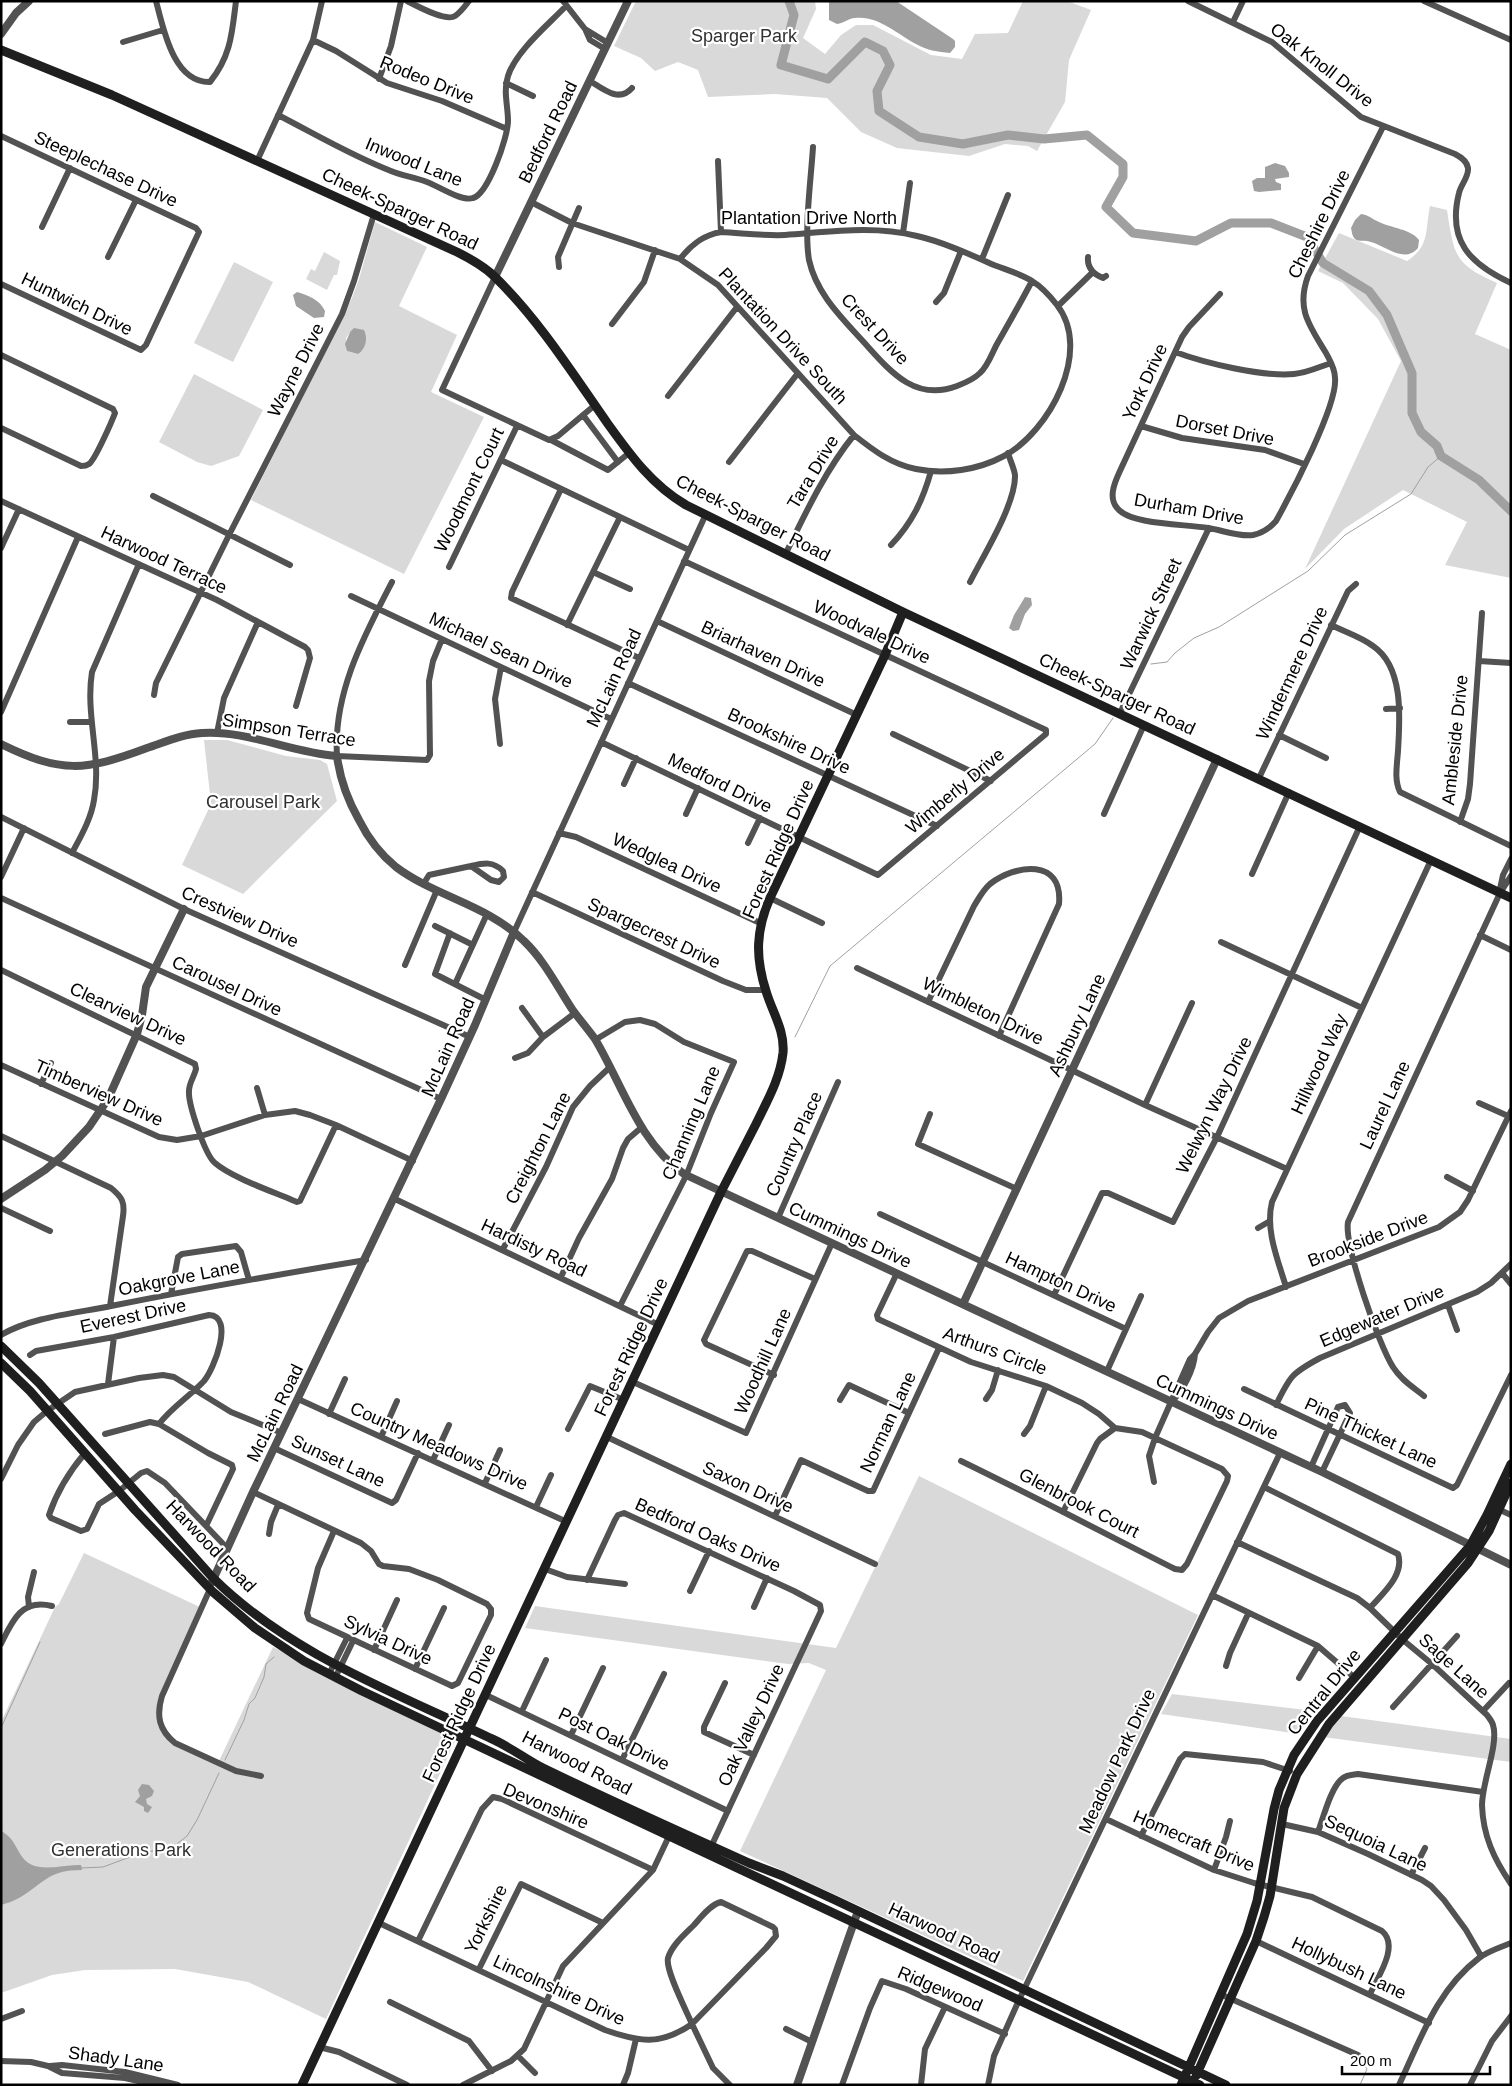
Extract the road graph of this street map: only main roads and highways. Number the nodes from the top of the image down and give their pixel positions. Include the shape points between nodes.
1 (1, 50) edge
2 (903, 612) junction
3 (1511, 898) edge
4 (1, 1346) edge
5 (1, 1363) edge
6 (1511, 1464) edge
7 (1511, 1483) edge
8 (1495, 1508) junction
9 (1473, 1548) junction
10 (470, 1728) junction
11 (465, 1739) junction
12 (671, 1832) junction
13 (710, 1850) junction
14 (1104, 2026) junction
15 (1099, 2037) junction
16 (1193, 2069) junction
17 (1190, 2083) edge
18 (302, 2085) edge
19 (1226, 2085) edge

1 - 2 main road, Cheek-Sparger Road via 112,95 465,256 495,276 551,343 629,453 669,495
2 - 3 main road, Cheek-Sparger Road
2 - 10 main road, Forest Ridge Drive via 760,923 757,947 766,990 782,1034 783,1052 775,1087 722,1192
4 - 10 main road, Harwood Road via 58,1404 213,1578 238,1600 286,1637 337,1666
5 - 11 main road, Harwood Road via 210,1589 242,1618 268,1638 332,1676
6 - 8 main road, Central Drive
7 - 8 main road, Central Drive
8 - 9 main road, Central Drive
9 - 16 main road, Central Drive via 1453,1582 1329,1724 1297,1774 1289,1791 1271,1887 1256,1941
9 - 16 main road, Central Drive via 1314,1724 1287,1769 1274,1809 1247,1934 1220,1994
10 - 11 main road, Forest Ridge Drive
10 - 12 main road, Harwood Road
11 - 12 main road, Harwood Road
11 - 18 main road, Forest Ridge Drive
12 - 13 main road, Harwood Road
13 - 14 main road, Harwood Road via 858,1911
13 - 15 main road, Harwood Road via 854,1923
14 - 15 main road
14 - 16 main road, Harwood Road
15 - 17 main road, Harwood Road
16 - 17 main road, Central Drive
16 - 19 main road, Harwood Road

